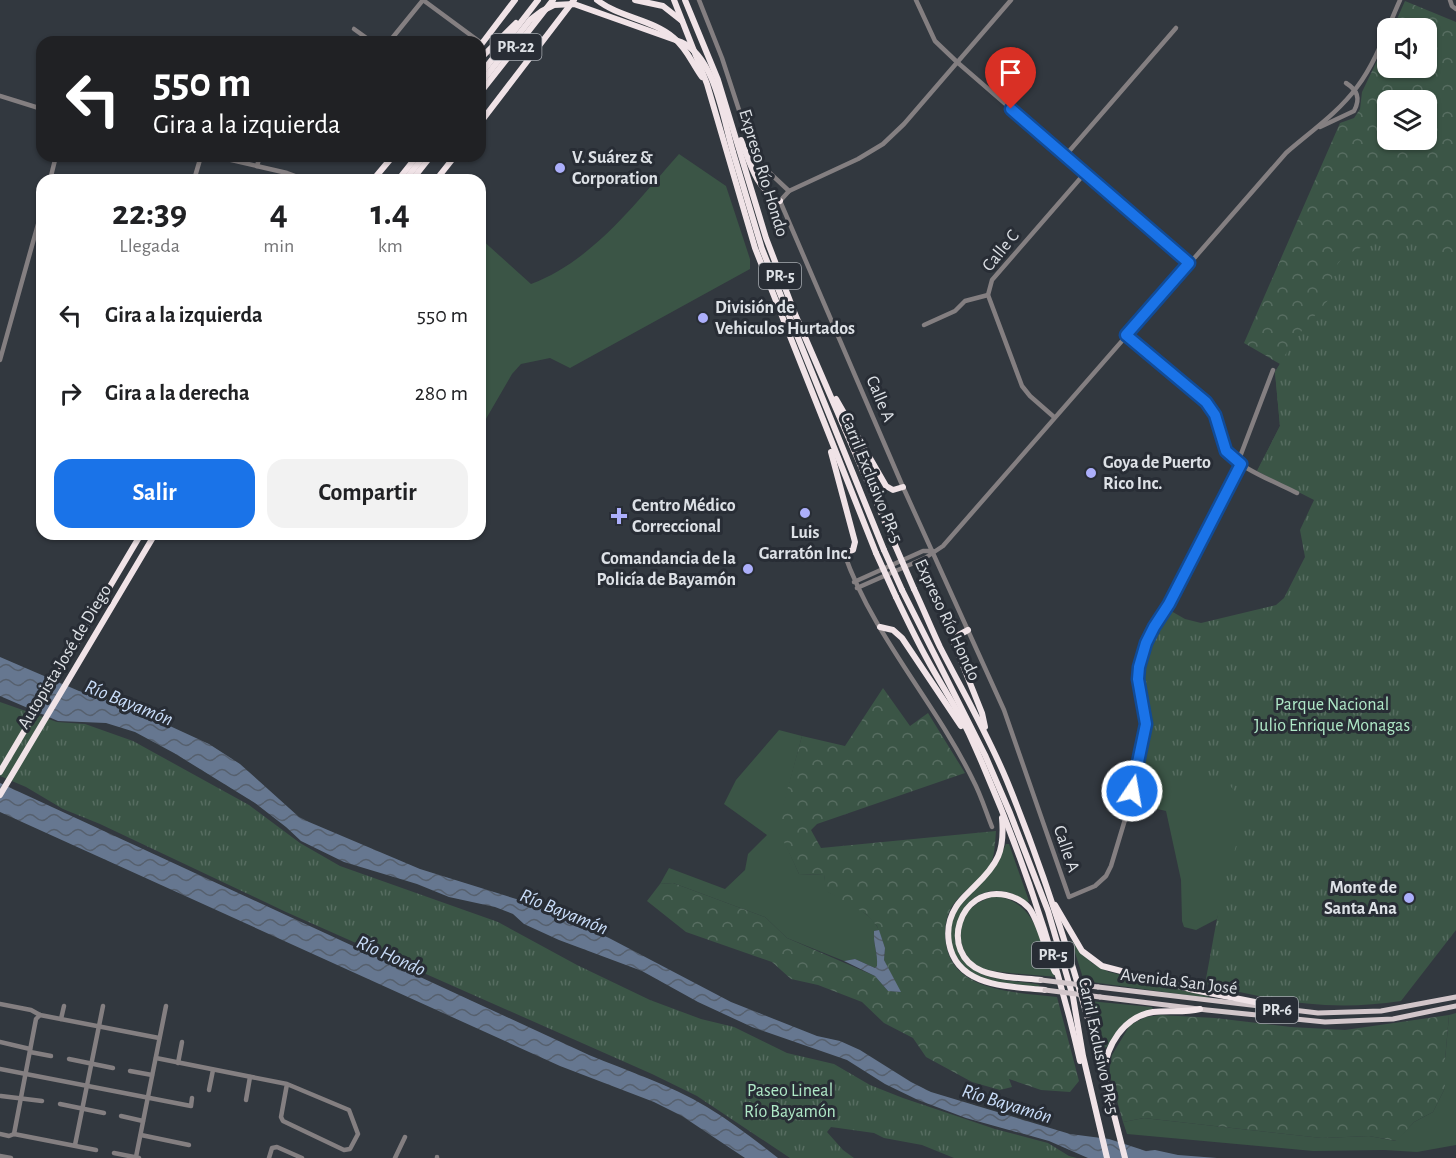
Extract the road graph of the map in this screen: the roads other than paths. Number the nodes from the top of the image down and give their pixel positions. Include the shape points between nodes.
1 (423, 0) edge
2 (515, 0) edge
3 (538, 0) edge
4 (553, 0) edge
5 (574, 0) edge
6 (597, 0) edge
7 (635, 0) edge
8 (674, 0) edge
9 (685, 0) edge
10 (699, 0) edge
11 (916, 0) edge
12 (1011, 0) edge
13 (1400, 0) edge
14 (1450, 0) edge
15 (1456, 9) edge
16 (530, 11) junction
17 (684, 22) junction
18 (1176, 28) dead end
19 (354, 29) dead end
20 (364, 36) edge
21 (394, 36) edge
22 (471, 36) edge
23 (486, 36) edge
24 (486, 53) edge
25 (957, 62) junction
26 (486, 67) edge
27 (486, 77) edge
28 (1346, 82) dead end
29 (707, 84) junction
30 (486, 85) edge
31 (1356, 89) junction
32 (0, 96) edge
33 (726, 102) junction
34 (36, 107) edge
35 (486, 114) edge
36 (1317, 128) junction
37 (1065, 156) junction
38 (239, 162) edge
39 (258, 162) edge
40 (388, 162) edge
41 (412, 162) edge
42 (419, 162) edge
43 (426, 162) edge
44 (448, 162) edge
45 (256, 166) junction
46 (1085, 173) junction
47 (292, 174) edge
48 (378, 174) edge
49 (403, 174) edge
50 (410, 174) edge
51 (417, 174) edge
52 (439, 174) edge
53 (789, 191) junction
54 (780, 201) junction
55 (36, 230) edge
56 (34, 236) joint
57 (1189, 263) junction
58 (988, 295) junction
59 (924, 325) dead end
60 (1126, 335) junction
61 (0, 360) edge
62 (1272, 370) dead end
63 (830, 392) junction
64 (1054, 417) junction
65 (831, 442) junction
66 (1240, 463) junction
67 (903, 487) junction
68 (1297, 493) dead end
69 (137, 540) edge
70 (151, 540) edge
71 (933, 551) junction
72 (844, 553) joint
73 (854, 582) junction
74 (857, 588) junction
75 (880, 627) junction
76 (968, 630) junction
77 (970, 735) junction
78 (987, 736) junction
79 (0, 772) edge
80 (0, 795) edge
81 (1001, 808) junction
82 (992, 828) dead end
83 (1052, 899) junction
84 (1041, 980) joint
85 (1045, 990) joint
86 (1064, 991) junction
87 (1456, 997) edge
88 (0, 1004) edge
89 (64, 1006) dead end
90 (103, 1006) dead end
91 (166, 1006) dead end
92 (1456, 1006) edge
93 (1200, 1009) junction
94 (1272, 1009) junction
95 (40, 1015) junction
96 (61, 1019) junction
97 (98, 1026) junction
98 (159, 1038) junction
99 (0, 1042) edge
100 (182, 1042) dead end
101 (30, 1050) junction
102 (51, 1056) dead end
103 (156, 1058) junction
104 (69, 1059) dead end
105 (91, 1063) junction
106 (178, 1063) junction
107 (113, 1068) dead end
108 (0, 1069) edge
109 (213, 1070) junction
110 (130, 1071) dead end
111 (26, 1074) junction
112 (152, 1076) junction
113 (250, 1077) junction
114 (1104, 1077) junction
115 (287, 1084) junction
116 (87, 1086) junction
117 (209, 1090) dead end
118 (1, 1096) edge
119 (21, 1097) junction
120 (148, 1098) junction
121 (192, 1098) dead end
122 (246, 1100) dead end
123 (42, 1101) dead end
124 (60, 1104) dead end
125 (1093, 1106) junction
126 (82, 1109) junction
127 (104, 1113) dead end
128 (122, 1116) dead end
129 (143, 1120) junction
130 (0, 1134) edge
131 (14, 1134) junction
132 (141, 1135) junction
133 (405, 1137) dead end
134 (189, 1144) dead end
135 (75, 1145) junction
136 (96, 1150) dead end
137 (114, 1153) dead end
138 (0, 1156) edge
139 (291, 1156) edge
140 (11, 1158) edge
141 (138, 1158) edge
142 (269, 1158) edge
143 (302, 1158) edge
144 (395, 1158) edge
145 (1105, 1158) edge
146 (1125, 1158) edge

1 - 21 street
1 - 22 street
2 - 23 highway
3 - 16 highway, PR-22
4 - 30 highway, PR-22
5 - 35 highway
6 - 29 highway via 674,37
7 - 17 highway via 663,6
8 - 17 highway, Expreso Río Hondo / PR-5
9 - 33 highway, Expreso Río Hondo / PR-5
10 - 53 street via 755,159
11 - 25 street via 935,41
12 - 25 street
13 - 31 street
14 - 15 street
16 - 24 highway
16 - 26 highway, PR-22
17 - 29 highway, Expreso Río Hondo / PR-5
18 - 37 street
19 - 20 street
25 - 37 street
25 - 53 street via 883,144
27 - 125 highway, Carril Exclusivo PR-5, bridge via 537,14 554,5 574,4 681,42 698,54 709,74 766,260 884,549 994,775 1048,911 1073,997
28 - 31 street
29 - 65 highway, Expreso Río Hondo / PR-5 via 755,248
31 - 36 street
31 - 36 street via 1354,111
32 - 34 street
33 - 54 highway via 760,186
33 - 63 highway, Expreso Río Hondo / PR-5 via 766,238
36 - 57 street via 1286,153
37 - 46 street
38 - 45 street
39 - 45 street
40 - 48 highway
41 - 49 highway
42 - 50 highway
43 - 51 highway
44 - 52 highway
45 - 47 street
46 - 57 street
46 - 58 street, Calle C via 992,280
53 - 54 street
54 - 67 street, Calle A
55 - 56 street
56 - 61 street
57 - 60 street
58 - 59 street via 965,301 955,311
58 - 64 street, Calle C via 1022,386
60 - 64 street
60 - 66 street via 1206,402 1215,415 1226,451
62 - 66 street
63 - 67 highway via 887,487
63 - 78 highway, Expreso Río Hondo / PR-5, bridge via 939,645
64 - 71 street via 943,546
65 - 72 highway via 855,542 853,550
65 - 77 highway, Expreso Río Hondo / PR-5, bridge via 896,597
66 - 68 street
66 - 76 street, Calle A via 1146,643 1138,679 1146,725 1111,866 1095,886 1069,897 1014,735
67 - 71 street, Calle A
69 - 79 highway, Autopista José de Diego
70 - 80 highway, Autopista José de Diego
71 - 73 street via 923,551
71 - 74 street
71 - 76 street, Calle A
72 - 73 street
73 - 74 street
74 - 75 street
75 - 77 highway via 893,630 902,638
75 - 82 street via 974,781
76 - 78 highway via 957,636 954,643
77 - 81 highway, Expreso Río Hondo / PR-5
78 - 83 highway, Expreso Río Hondo / PR-5
81 - 85 highway via 1000,855 993,868 956,907 948,930 949,944 960,965 981,981
81 - 86 highway, Expreso Río Hondo / PR-5 via 1030,881
83 - 94 highway via 1082,951 1102,966
83 - 114 highway, Expreso Río Hondo / PR-5
84 - 86 highway via 989,974 968,961 957,935 959,921 969,905 996,893 1024,903 1034,916
84 - 94 main road, Avenida San José / PR-6, bridge
85 - 93 main road, Avenida San José / PR-6, bridge
86 - 125 highway, Expreso Río Hondo / PR-5
87 - 94 main road, Avenida San José / PR-6 via 1365,1013
88 - 95 street
89 - 96 street
90 - 97 street
91 - 98 street
92 - 93 main road, Avenida San José / PR-6 via 1393,1019 1334,1022
93 - 114 highway via 1151,1012 1133,1020 1112,1045
95 - 96 street
95 - 101 street
96 - 97 street
97 - 98 street
97 - 105 street
98 - 103 street
99 - 101 street
100 - 106 street
101 - 102 street
101 - 111 street
103 - 106 street
103 - 112 street
104 - 105 street
105 - 107 street
105 - 116 street
106 - 109 street
108 - 111 street
109 - 113 street
109 - 117 street
110 - 112 street
111 - 116 street
111 - 119 street
112 - 120 street
113 - 115 street
113 - 122 street
114 - 146 highway, Expreso Río Hondo / PR-5
115 - 115 street via 348,1110 357,1134 350,1149 344,1150 282,1121
116 - 120 street
116 - 126 street
118 - 119 street
119 - 123 street
119 - 131 street
120 - 121 street via 190,1106
120 - 129 street
124 - 126 street
125 - 145 highway, Expreso Río Hondo / PR-5
126 - 127 street
126 - 135 street
128 - 129 street
129 - 132 street
130 - 131 street
131 - 135 street
132 - 134 street
132 - 141 street
133 - 144 street
135 - 136 street
137 - 141 street
138 - 140 street
139 - 142 street via 277,1147 272,1148
139 - 143 street

